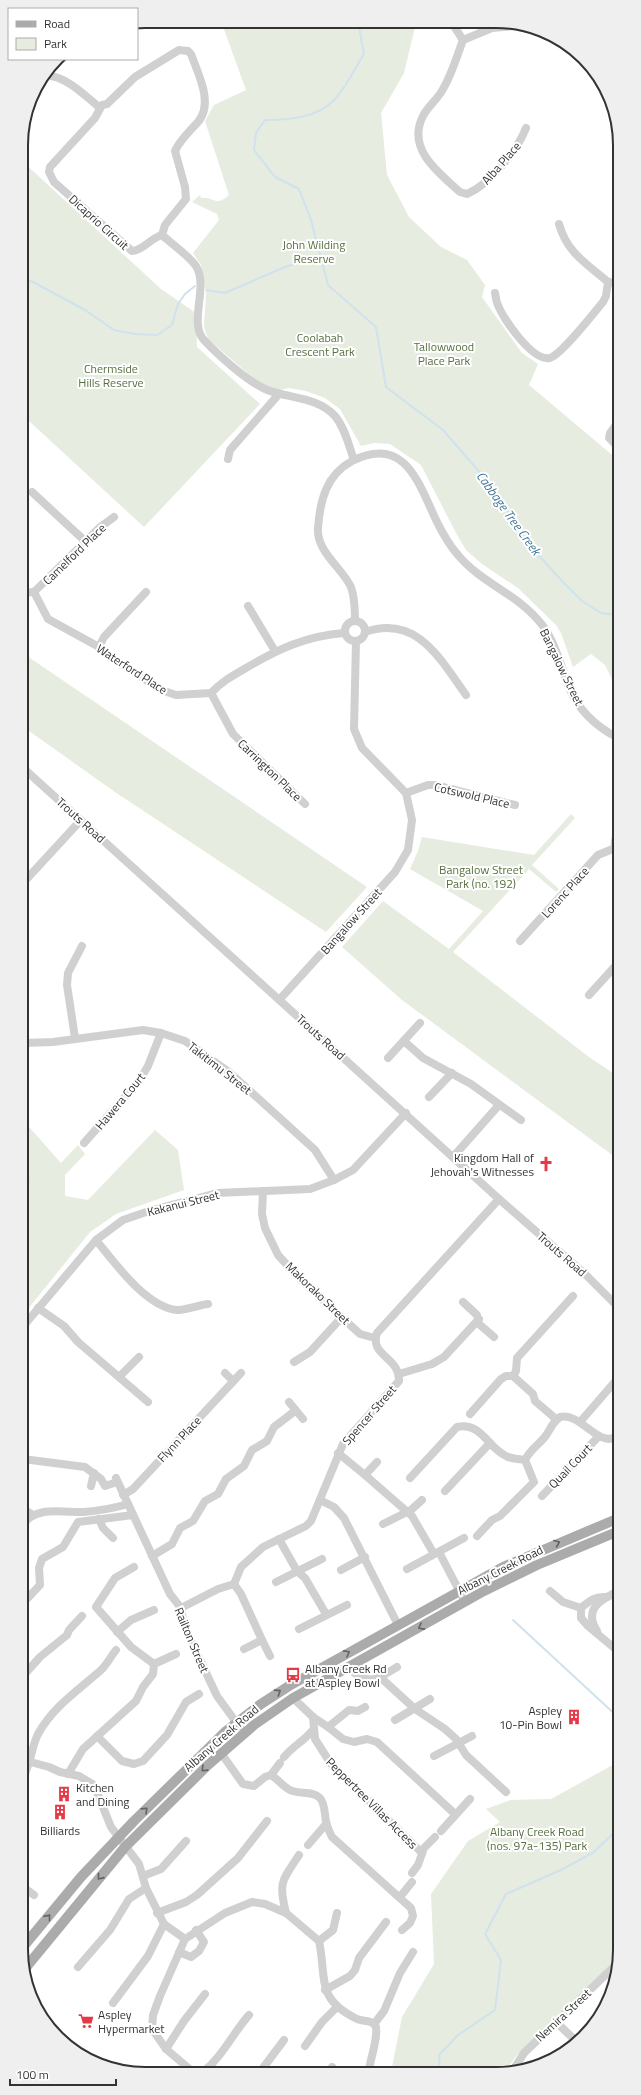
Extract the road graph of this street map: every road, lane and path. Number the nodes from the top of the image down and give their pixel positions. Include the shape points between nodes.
1 (455, 28) edge
2 (492, 28) edge
3 (463, 40) junction
4 (51, 76) edge
5 (100, 107) junction
6 (526, 128) dead end
7 (559, 224) dead end
8 (162, 235) junction
9 (608, 282) junction
10 (613, 282) edge
11 (495, 293) dead end
12 (278, 395) junction
13 (613, 429) edge
14 (613, 442) edge
15 (228, 459) dead end
16 (354, 460) junction
17 (32, 492) dead end
18 (114, 517) dead end
19 (85, 541) junction
20 (28, 592) edge
21 (34, 592) junction
22 (146, 592) dead end
23 (248, 606) dead end
24 (355, 620) junction
25 (365, 632) junction
26 (344, 633) junction
27 (356, 641) junction
28 (99, 647) junction
29 (275, 651) junction
30 (211, 694) junction
31 (466, 695) dead end
32 (613, 735) edge
33 (28, 773) edge
34 (406, 793) junction
35 (305, 804) dead end
36 (515, 805) dead end
37 (81, 820) junction
38 (613, 852) edge
39 (28, 877) edge
40 (520, 941) dead end
41 (82, 946) dead end
42 (613, 969) edge
43 (589, 995) dead end
44 (280, 999) junction
45 (420, 1023) dead end
46 (161, 1033) junction
47 (76, 1038) junction
48 (404, 1041) junction
49 (28, 1043) edge
50 (388, 1058) dead end
51 (452, 1073) junction
52 (429, 1097) dead end
53 (499, 1105) junction
54 (406, 1113) junction
55 (521, 1120) dead end
56 (84, 1143) dead end
57 (453, 1157) junction
58 (334, 1180) junction
59 (263, 1191) junction
60 (499, 1199) junction
61 (96, 1240) junction
62 (573, 1296) dead end
63 (463, 1302) dead end
64 (613, 1302) edge
65 (208, 1304) dead end
66 (38, 1308) junction
67 (342, 1317) junction
68 (479, 1319) junction
69 (28, 1320) edge
70 (494, 1337) dead end
71 (375, 1338) junction
72 (139, 1356) dead end
73 (294, 1362) dead end
74 (225, 1373) dead end
75 (241, 1373) dead end
76 (399, 1374) junction
77 (513, 1376) junction
78 (119, 1377) junction
79 (233, 1381) junction
80 (613, 1384) edge
81 (148, 1402) dead end
82 (289, 1402) dead end
83 (295, 1411) junction
84 (470, 1414) dead end
85 (303, 1419) dead end
86 (556, 1419) junction
87 (580, 1422) junction
88 (599, 1436) junction
89 (613, 1437) edge
90 (490, 1443) junction
91 (338, 1453) junction
92 (28, 1460) edge
93 (525, 1460) junction
94 (376, 1462) dead end
95 (94, 1473) junction
96 (365, 1475) junction
97 (410, 1478) dead end
98 (91, 1486) dead end
99 (445, 1492) dead end
100 (124, 1495) junction
101 (542, 1496) dead end
102 (320, 1500) junction
103 (422, 1500) dead end
104 (128, 1504) junction
105 (28, 1512) edge
106 (407, 1512) junction
107 (33, 1515) junction
108 (133, 1515) junction
109 (28, 1519) edge
110 (99, 1519) junction
111 (613, 1521) edge
112 (382, 1524) dead end
113 (613, 1533) edge
114 (477, 1536) dead end
115 (113, 1538) dead end
116 (464, 1538) dead end
117 (279, 1539) junction
118 (436, 1553) junction
119 (152, 1556) junction
120 (365, 1557) junction
121 (322, 1559) dead end
122 (134, 1567) dead end
123 (407, 1569) dead end
124 (341, 1570) dead end
125 (297, 1571) junction
126 (276, 1582) dead end
127 (234, 1584) junction
128 (459, 1591) junction
129 (550, 1591) dead end
130 (613, 1594) edge
131 (606, 1597) junction
132 (28, 1598) edge
133 (465, 1602) junction
134 (347, 1605) dead end
135 (181, 1608) junction
136 (581, 1608) junction
137 (154, 1610) dead end
138 (326, 1614) junction
139 (82, 1616) dead end
140 (398, 1625) junction
141 (299, 1629) dead end
142 (117, 1632) junction
143 (598, 1633) junction
144 (262, 1640) junction
145 (613, 1647) edge
146 (244, 1649) dead end
147 (116, 1650) dead end
148 (176, 1654) dead end
149 (270, 1656) dead end
150 (154, 1664) junction
151 (348, 1667) junction
152 (398, 1667) dead end
153 (28, 1671) edge
154 (380, 1677) junction
155 (199, 1694) dead end
156 (293, 1698) junction
157 (430, 1700) dead end
158 (364, 1707) dead end
159 (415, 1709) junction
160 (313, 1717) junction
161 (395, 1720) dead end
162 (236, 1723) junction
163 (328, 1726) junction
164 (313, 1730) junction
165 (244, 1733) junction
166 (97, 1736) junction
167 (472, 1736) dead end
168 (458, 1744) junction
169 (221, 1753) junction
170 (434, 1756) dead end
171 (28, 1758) edge
172 (28, 1761) edge
173 (68, 1774) junction
174 (270, 1775) junction
175 (506, 1792) dead end
176 (470, 1800) dead end
177 (455, 1814) junction
178 (267, 1821) dead end
179 (326, 1824) junction
180 (118, 1837) junction
181 (186, 1841) dead end
182 (308, 1845) dead end
183 (125, 1847) junction
184 (422, 1853) junction
185 (299, 1855) dead end
186 (412, 1873) dead end
187 (143, 1876) junction
188 (412, 1882) dead end
189 (146, 1888) junction
190 (28, 1890) edge
191 (34, 1894) dead end
192 (400, 1897) junction
193 (157, 1912) junction
194 (286, 1913) junction
195 (337, 1913) dead end
196 (386, 1922) dead end
197 (164, 1924) junction
198 (196, 1930) junction
199 (402, 1930) dead end
200 (185, 1939) junction
201 (319, 1941) junction
202 (28, 1942) edge
203 (179, 1952) junction
204 (413, 1952) dead end
205 (29, 1964) edge
206 (78, 1967) dead end
207 (611, 1970) edge
208 (325, 1990) junction
209 (205, 1994) dead end
210 (113, 2003) dead end
211 (337, 2007) junction
212 (249, 2015) dead end
213 (556, 2022) junction
214 (374, 2024) junction
215 (573, 2038) edge
216 (284, 2040) dead end
217 (305, 2046) dead end
218 (166, 2049) junction
219 (516, 2065) edge
220 (187, 2067) edge
221 (208, 2067) edge
222 (264, 2067) edge
223 (369, 2067) edge

1 - 3 street
2 - 3 street
3 - 6 street, Alba Place via 443,89 423,115 419,127 423,156 460,192 467,194 488,180 520,142
4 - 5 street via 68,82
5 - 8 street, Dicaprio Circuit via 94,118 53,163 49,172 51,177 132,251 137,251 153,237
5 - 8 street, Dicaprio Circuit via 107,104 135,77 173,53 185,50 191,54 206,107 201,119 175,151 186,198 165,225
7 - 9 street via 569,248
8 - 12 street via 196,267 201,292 198,325 201,337 250,381
9 - 10 street
9 - 11 street via 603,302 550,358 538,356 523,342 498,306
12 - 15 street via 230,450
12 - 16 street via 311,401 327,408 340,423
13 - 14 street via 609,438
16 - 24 street, Bangalow Street via 328,482 318,530 323,548 351,588
16 - 32 street, Bangalow Street via 384,455 398,458 408,465 451,547 474,572 516,599 533,614 549,636 565,673 568,687 577,702 596,723
17 - 19 street
18 - 19 street, Camelford Place
19 - 21 street, Camelford Place
20 - 21 street
21 - 28 street, Waterford Place via 48,619
22 - 28 street via 104,636
23 - 29 street
24 - 25 street via 362,622
24 - 26 street via 346,624
25 - 27 street via 362,638
25 - 31 street via 378,628 401,629 422,639
26 - 27 street via 350,640
26 - 29 street via 301,642
27 - 34 street via 354,729 362,748
28 - 30 street, Waterford Place via 111,658 161,690 176,696
29 - 30 street via 219,683
30 - 35 street, Carrington Place via 233,734
33 - 37 street, Trouts Road
34 - 36 street, Cotswold Place via 434,785
34 - 44 street, Bangalow Street via 412,820 404,860
37 - 39 street
37 - 44 street, Trouts Road
38 - 40 street, Lorenc Place via 598,855
41 - 47 street via 68,973 67,985
42 - 43 street
44 - 54 street, Trouts Road
45 - 48 street
46 - 47 street, Takitimu Street via 143,1030
46 - 56 street, Hawera Court via 139,1081
46 - 58 street, Takitimu Street via 185,1041 228,1072 315,1150
47 - 49 street, Takitimu Street
48 - 50 street
48 - 51 street via 423,1058
51 - 52 street
51 - 53 street
53 - 55 street
53 - 57 street
54 - 57 street, Trouts Road
54 - 58 street, Kakanui Street via 353,1170
57 - 60 street, Trouts Road
58 - 59 street, Kakanui Street via 310,1189
59 - 61 street, Kakanui Street via 216,1193 152,1210 122,1220
59 - 67 street, Makorako Street via 262,1214 265,1228 278,1254 300,1280
60 - 64 street, Trouts Road via 585,1274
60 - 71 street via 380,1328
61 - 65 street via 138,1290 157,1303 177,1310
61 - 66 street, Kakanui Street
62 - 77 street via 517,1358 516,1372
63 - 68 street
66 - 69 street, Kakanui Street
66 - 78 street via 64,1326 78,1342
67 - 71 street, Makorako Street via 360,1334
67 - 73 street via 310,1352
68 - 70 street via 479,1324
68 - 76 street via 444,1357 432,1364
71 - 76 street, Spencer Street via 378,1350 396,1367
72 - 78 street
74 - 79 street
75 - 79 street, Flynn Place
76 - 91 street, Spencer Street via 399,1381 395,1387 343,1444
77 - 84 street via 501,1379
77 - 86 street via 532,1394 535,1401
78 - 81 street
79 - 100 street, Flynn Place via 133,1489
80 - 87 street
82 - 83 street
83 - 85 street
83 - 119 street via 274,1428 267,1441 252,1450 244,1466 226,1478 218,1494 205,1501 193,1521 180,1528 172,1544
86 - 87 street via 568,1416
86 - 93 street via 545,1436 530,1450
87 - 88 street
88 - 89 street
88 - 101 street, Quail Court
90 - 93 street via 507,1457
90 - 97 street via 479,1430 457,1427
90 - 99 street
91 - 96 street
91 - 102 street, Spencer Street
92 - 95 street via 85,1467
93 - 114 street via 534,1482
94 - 96 street
95 - 98 street
95 - 100 street, Railton Street via 105,1486 116,1480
96 - 106 street
100 - 104 street, Railton Street
102 - 117 street, Spencer Street via 311,1521 306,1526
102 - 120 street via 334,1507 344,1518
103 - 106 street
104 - 107 street via 84,1512 42,1512
104 - 108 street, Railton Street
105 - 107 street
106 - 112 street
106 - 118 street
107 - 109 street
108 - 110 street
108 - 119 street, Railton Street
110 - 115 street via 103,1528
110 - 132 street via 78,1522 63,1547 42,1560 39,1568 40,1585
128 -> 111 main road, Albany Creek Road via 503,1567
113 - 133 main road, Albany Creek Road via 537,1565
116 - 118 street
117 - 125 street
117 - 127 street, Spencer Street via 263,1547 241,1567
118 - 123 street
118 - 128 street
119 - 135 street, Railton Street via 170,1594
120 - 124 street
120 - 140 street
121 - 125 street
122 - 142 street via 115,1578 96,1605
125 - 126 street
125 - 138 street via 305,1578
127 - 135 street via 218,1589
127 - 144 street
128 - 133 street
128 - 140 main road, Albany Creek Road
129 - 136 street via 563,1602
130 - 131 street
131 - 136 street via 599,1596
131 - 143 street via 592,1613 592,1623
133 -> 151 main road, Albany Creek Road
134 - 138 street
135 - 162 street, Railton Street via 184,1626 201,1663 217,1696
136 - 143 street via 581,1618
137 - 142 street via 131,1620
138 - 141 street
139 - 153 street via 67,1635
162 -> 140 main road, Albany Creek Road via 289,1686
142 - 150 street via 130,1647
143 - 145 street
144 - 146 street
144 - 149 street
147 - 171 street via 102,1669 55,1710 38,1734
148 - 150 street
150 - 166 street via 153,1674 136,1701
151 - 154 street via 361,1679
151 - 156 main road, Albany Creek Road
152 - 154 street
154 - 159 street
155 - 166 street via 186,1702 167,1735 143,1761 134,1764 122,1761
156 - 160 street
156 - 165 main road, Albany Creek Road
157 - 159 street
158 - 163 street via 349,1710
159 - 161 street
159 - 168 street via 445,1729
160 - 163 street
160 - 164 street, Peppertree Villas Access
162 - 165 street, Railton Street
180 -> 162 main road, Albany Creek Road
163 - 177 street via 343,1739 354,1742 367,1739 377,1742
164 - 174 street via 302,1743 293,1746
164 - 184 street, Peppertree Villas Access via 318,1746 331,1764
165 - 169 main road, Albany Creek Road
166 - 173 street via 84,1749
167 - 168 street
168 - 170 street
168 - 175 street via 466,1755
169 - 174 street via 243,1784 254,1786
169 -> 183 main road, Albany Creek Road
172 - 173 street
173 - 180 street via 86,1779 94,1785 110,1827
174 - 179 street via 289,1790 313,1793 321,1798
176 - 177 street, Peppertree Villas Access
177 - 184 street, Peppertree Villas Access
178 - 193 street via 238,1858 197,1895 186,1902
179 - 182 street
179 - 192 street via 332,1837 339,1844
180 - 183 street
202 -> 180 main road, Albany Creek Road
181 - 187 street via 161,1869
183 - 187 street via 139,1864
183 -> 205 main road, Albany Creek Road
184 - 186 street, Peppertree Villas Access
185 - 194 street via 281,1884 280,1890
187 - 189 street
188 - 192 street
189 - 193 street
189 - 206 street via 129,1899 110,1930
190 - 191 street
192 - 199 street via 411,1908 413,1916
193 - 197 street
194 - 198 street via 258,1902 248,1902
194 - 201 street
195 - 201 street via 333,1930
196 - 208 street via 359,1958 350,1976
197 - 200 street
197 - 210 street via 148,1956
198 - 200 street
198 - 203 street via 204,1942 199,1951 190,1957
200 - 203 street
201 - 208 street
203 - 218 street via 152,2022 154,2034
204 - 214 street via 400,1973 384,2010
207 - 213 street, Nemira Street
208 - 211 street
209 - 218 street
211 - 214 street via 359,2020
211 - 217 street via 322,2022
212 - 221 street
213 - 215 street
213 - 219 street, Nemira Street via 524,2052
214 - 223 street via 377,2031
216 - 222 street
218 - 220 street

